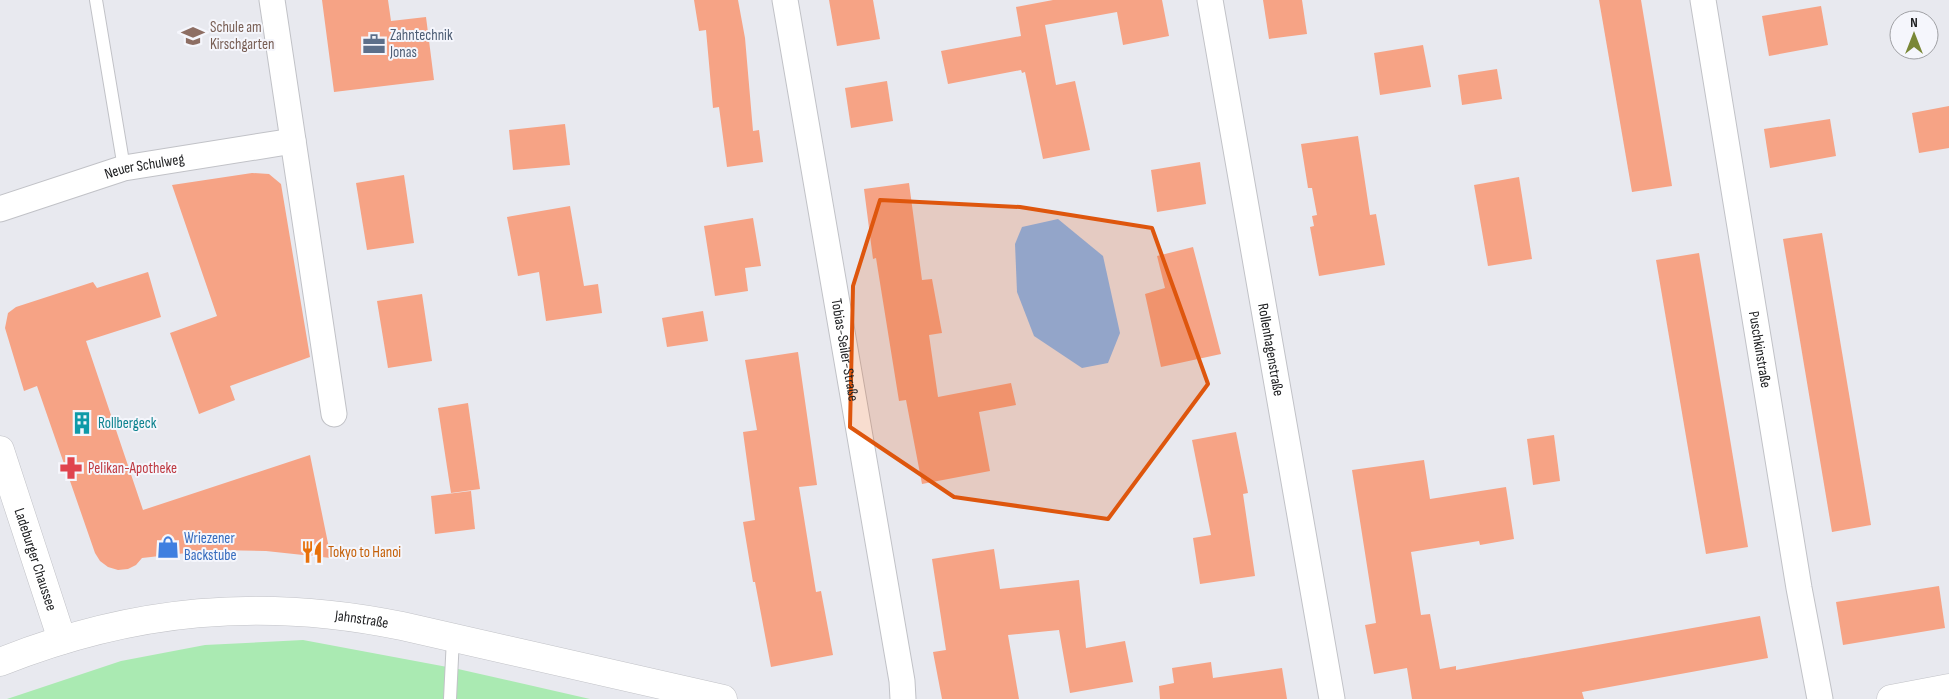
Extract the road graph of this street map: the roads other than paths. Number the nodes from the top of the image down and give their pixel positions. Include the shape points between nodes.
1 (96, 0) edge
2 (272, 0) edge
3 (785, 0) edge
4 (1210, 0) edge
5 (1703, 0) edge
6 (293, 141) junction
7 (124, 168) junction
8 (0, 209) edge
9 (334, 414) dead end
10 (0, 450) edge
11 (454, 638) junction
12 (62, 640) junction
13 (0, 662) edge
14 (1949, 688) edge
15 (450, 699) edge
16 (723, 699) edge
17 (903, 699) edge
18 (1332, 699) edge
19 (1820, 699) edge
20 (1891, 699) edge

1 - 7 lane
2 - 6 street
3 - 17 street, Tobias-Seiler-Straße
4 - 18 street, Rollenhagenstraße
5 - 19 street, Puschkinstraße
6 - 7 street, Neuer Schulweg
6 - 9 street
7 - 8 street, Neuer Schulweg
10 - 12 main road, Ladeburger Chaussee
11 - 12 main road, Jahnstraße via 363,618 247,610 162,616
11 - 15 lane
11 - 16 main road, Jahnstraße
12 - 13 main road, Jahnstraße
14 - 20 main road

